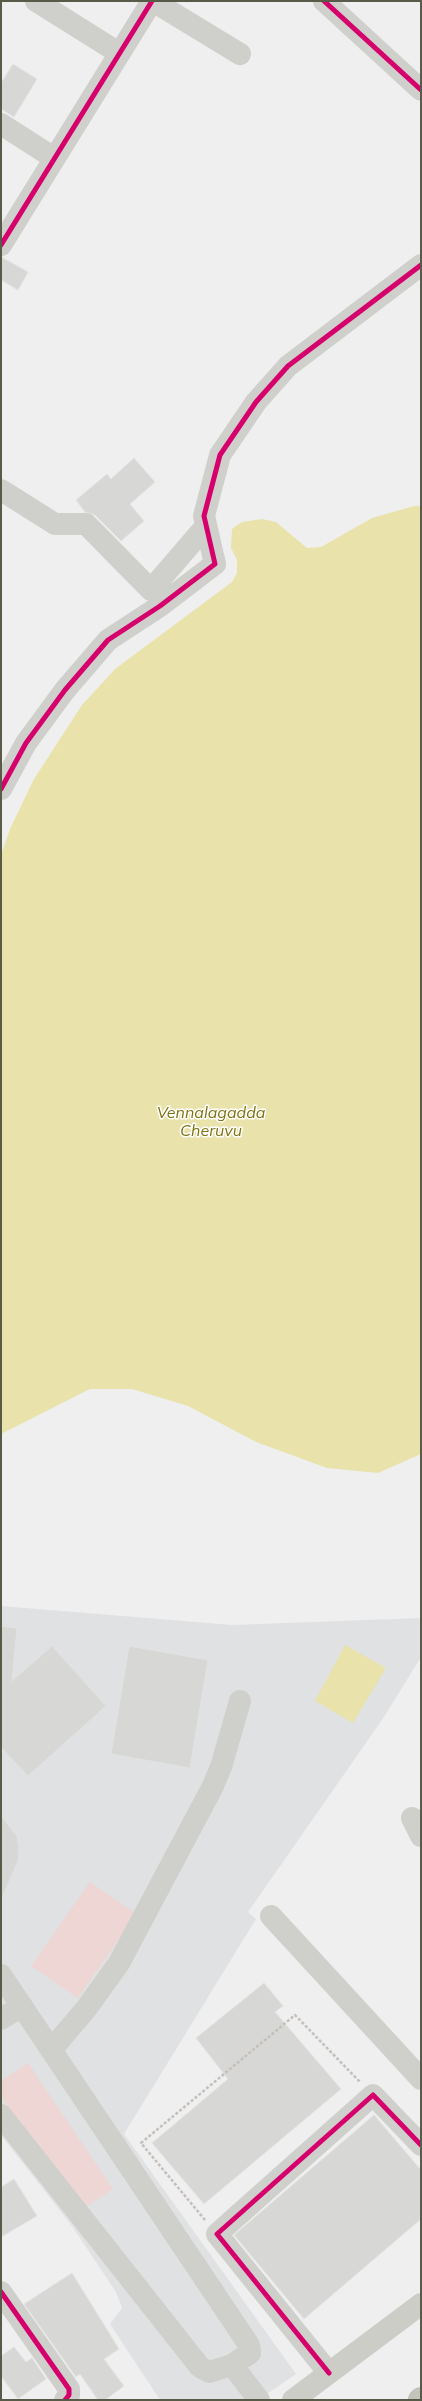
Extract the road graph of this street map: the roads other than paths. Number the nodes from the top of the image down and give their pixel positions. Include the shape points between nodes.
1 (36, 1) edge
2 (152, 1) edge
3 (332, 4) edge
4 (119, 54) junction
5 (240, 54) dead end
6 (421, 90) edge
7 (1, 124) edge
8 (54, 158) junction
9 (1, 245) edge
10 (421, 265) edge
11 (1, 490) edge
12 (206, 526) junction
13 (1, 789) edge
14 (240, 1702) dead end
15 (271, 1916) dead end
16 (1, 1975) edge
17 (22, 2006) junction
18 (1, 2019) edge
19 (50, 2050) junction
20 (421, 2079) edge
21 (1, 2115) edge
22 (421, 2145) edge
23 (1, 2292) edge
24 (421, 2304) edge
25 (232, 2366) junction
26 (329, 2373) junction
27 (65, 2400) edge
28 (259, 2400) edge
29 (293, 2400) edge

1 - 4 street
2 - 4 street
2 - 5 street
3 - 6 street
4 - 8 street
7 - 8 street
8 - 9 street
10 - 12 street via 288,366 256,402 220,455 204,516
11 - 12 street via 55,524 86,524 151,590
12 - 13 street via 215,564 160,606 108,640 65,690 26,743
14 - 19 street via 221,1767 212,1788 119,1963 86,2009
15 - 20 street
16 - 17 street
17 - 18 street
17 - 19 street
19 - 25 street via 249,2345 250,2353
21 - 25 street via 200,2367 209,2372
22 - 26 street via 373,2095 217,2234
23 - 27 street via 69,2389 69,2395
24 - 26 main road
25 - 28 street
26 - 29 main road

